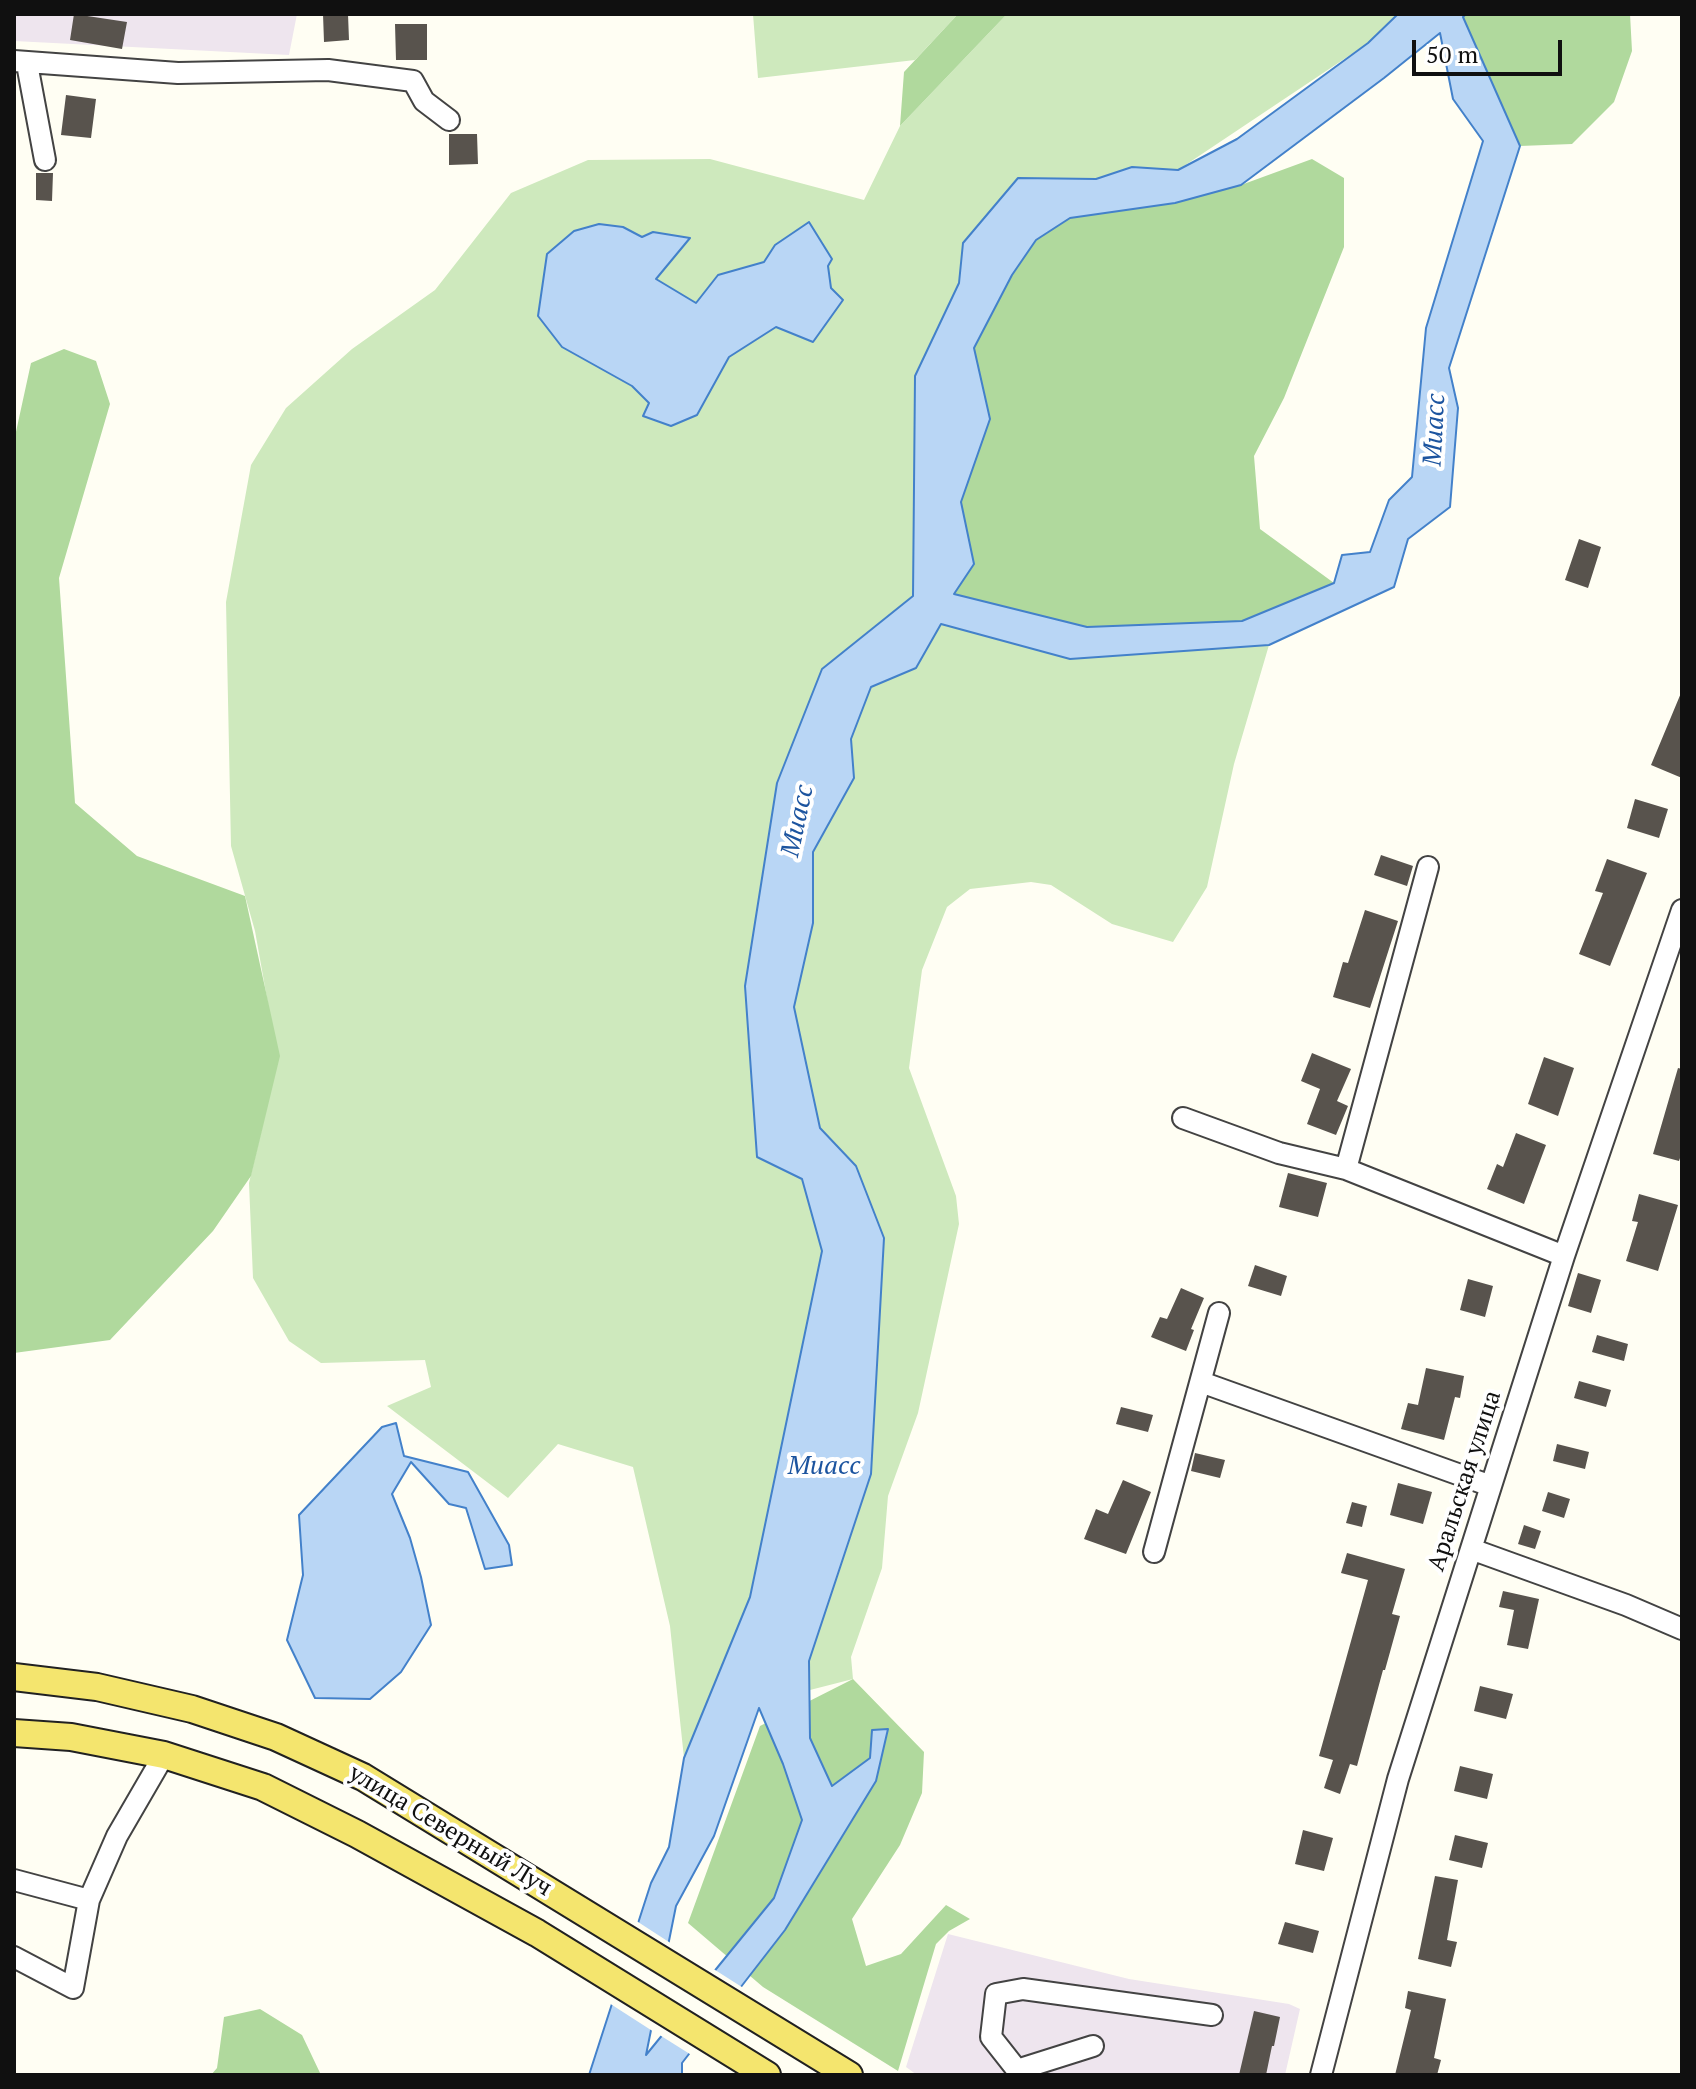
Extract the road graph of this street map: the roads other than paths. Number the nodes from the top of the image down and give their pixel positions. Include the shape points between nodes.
1 (20, 62) edge
2 (449, 120) dead end
3 (45, 160) dead end
4 (1428, 867) dead end
5 (1682, 910) edge
6 (1183, 1118) dead end
7 (1346, 1169) junction
8 (1564, 1256) junction
9 (1219, 1313) dead end
10 (1201, 1382) junction
11 (1491, 1486) junction
12 (1471, 1549) junction
13 (1154, 1552) dead end
14 (1682, 1629) edge
15 (14, 1677) edge
16 (14, 1733) edge
17 (164, 1755) junction
18 (14, 1880) edge
19 (89, 1900) junction
20 (14, 1957) edge
21 (1212, 2015) dead end
22 (1093, 2046) dead end
23 (1022, 2073) edge
24 (767, 2075) edge
25 (849, 2075) edge
26 (1321, 2075) edge

1 - 2 street via 178,73 328,70 413,81 424,101
1 - 3 street
4 - 7 street
5 - 8 street, Аральская улица
6 - 7 street via 1279,1153
7 - 8 street
8 - 11 street, Аральская улица
9 - 10 street
10 - 11 street
10 - 13 street
11 - 12 street, Аральская улица
12 - 14 street
12 - 26 street, Аральская улица via 1398,1779
15 - 25 main road, улица Северный Луч via 97,1687 192,1709 276,1737 363,1777
16 - 17 main road, улица Северный Луч via 71,1737
17 - 19 street via 117,1836
17 - 24 main road, улица Северный Луч via 263,1787 357,1834 537,1933
18 - 19 street
19 - 20 street via 73,1988
21 - 23 street via 1023,1989 996,1994 991,2037
22 - 23 street

